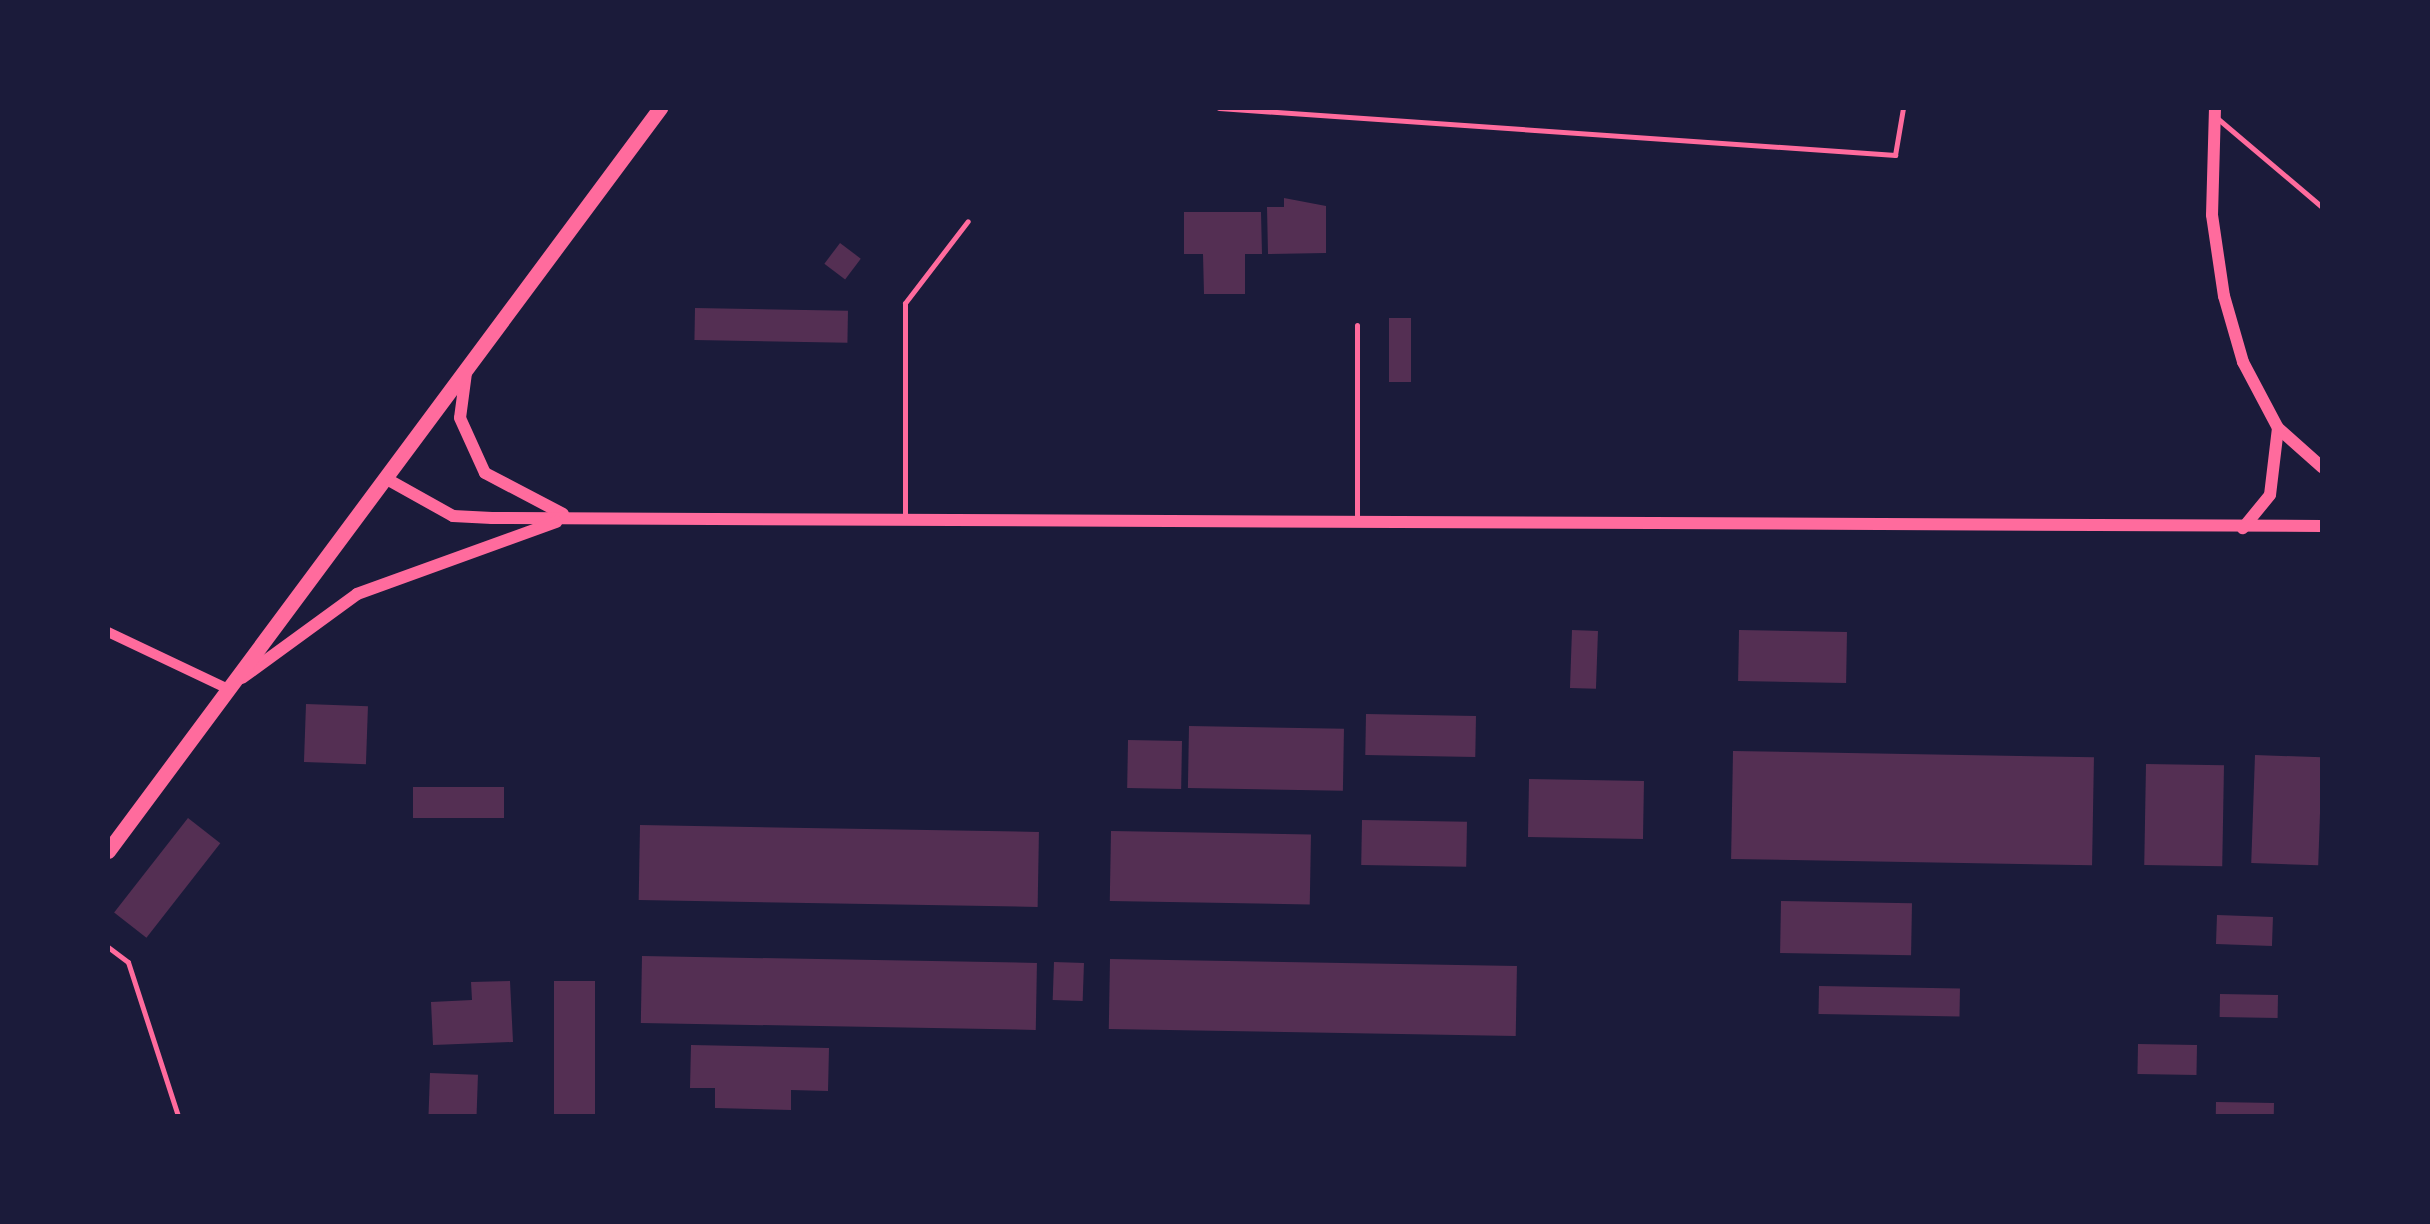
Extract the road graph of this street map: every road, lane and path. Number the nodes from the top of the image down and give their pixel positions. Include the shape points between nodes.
1 (660, 108) edge
2 (1218, 108) edge
3 (1903, 108) edge
4 (1282, 110) edge
5 (2215, 112) edge
6 (2322, 207) edge
7 (968, 221) dead end
8 (1357, 324) dead end
9 (469, 362) junction
10 (2278, 428) junction
11 (2322, 467) edge
12 (385, 478) junction
13 (905, 516) junction
14 (574, 518) junction
15 (1357, 519) junction
16 (2322, 526) edge
17 (2243, 528) junction
18 (108, 632) edge
19 (228, 689) junction
20 (108, 851) edge
21 (108, 947) edge
22 (178, 1116) edge

1 - 9 main road
2 - 4 lane
3 - 4 lane via 1895,155
5 - 6 lane
5 - 10 street via 2212,215 2224,296 2243,362
7 - 13 lane via 906,303
8 - 15 lane
9 - 12 main road
9 - 14 street via 460,418 485,473 520,499
10 - 11 street
10 - 17 street via 2270,495
12 - 14 street via 453,516
12 - 19 main road
13 - 14 street
13 - 15 street
14 - 19 street via 470,546 357,594
15 - 17 street
16 - 17 street
18 - 19 street
19 - 20 main road
21 - 22 lane via 128,962

